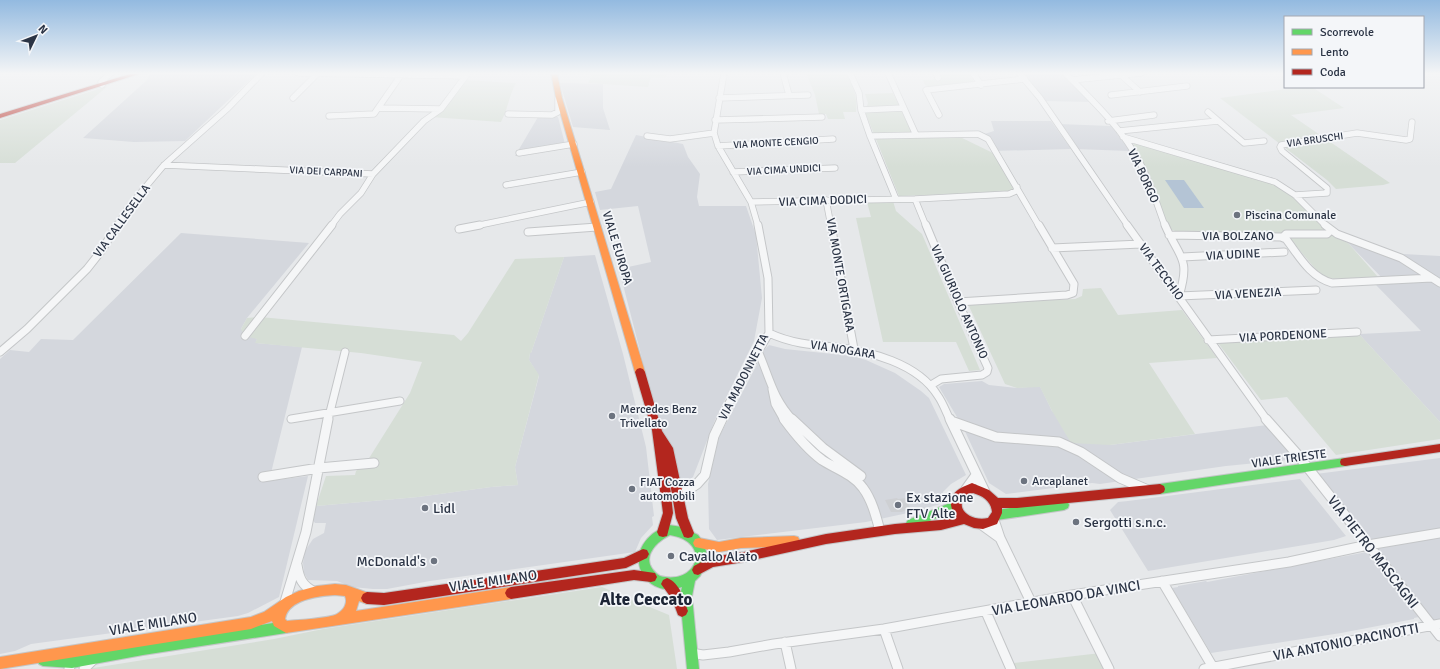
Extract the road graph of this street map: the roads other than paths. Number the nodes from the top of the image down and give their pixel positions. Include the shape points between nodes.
1 (39, 104) edge
2 (232, 104) edge
3 (382, 104) edge
4 (444, 104) edge
5 (557, 104) edge
6 (561, 104) edge
7 (718, 104) edge
8 (860, 104) edge
9 (901, 104) edge
10 (933, 104) edge
11 (1044, 104) edge
12 (1095, 104) edge
13 (379, 108) junction
14 (903, 108) junction
15 (440, 109) junction
16 (861, 110) junction
17 (1208, 112) dead end
18 (508, 114) dead end
19 (939, 115) dead end
20 (1154, 115) dead end
21 (0, 116) edge
22 (329, 116) dead end
23 (822, 116) dead end
24 (715, 120) junction
25 (1108, 121) junction
26 (1218, 121) junction
27 (1412, 122) dead end
28 (1120, 131) junction
29 (714, 133) junction
30 (916, 135) junction
31 (646, 136) dead end
32 (870, 136) junction
33 (1123, 137) junction
34 (833, 139) dead end
35 (1264, 142) dead end
36 (574, 144) junction
37 (718, 146) junction
38 (519, 153) dead end
39 (164, 165) junction
40 (835, 168) dead end
41 (582, 172) junction
42 (733, 172) junction
43 (373, 174) junction
44 (506, 185) dead end
45 (1017, 187) junction
46 (1009, 194) junction
47 (1295, 195) junction
48 (896, 199) junction
49 (915, 199) junction
50 (1025, 199) junction
51 (826, 200) junction
52 (591, 202) junction
53 (751, 202) junction
54 (597, 227) junction
55 (459, 229) dead end
56 (1331, 230) junction
57 (528, 232) dead end
58 (1169, 235) junction
59 (1283, 237) junction
60 (1141, 244) junction
61 (1052, 248) junction
62 (1284, 252) dead end
63 (1182, 257) junction
64 (1432, 278) junction
65 (1440, 283) edge
66 (1316, 290) dead end
67 (1180, 296) junction
68 (958, 302) junction
69 (1357, 332) dead end
70 (769, 333) junction
71 (245, 336) dead end
72 (1208, 340) junction
73 (854, 349) junction
74 (758, 351) junction
75 (0, 352) edge
76 (345, 352) dead end
77 (931, 386) junction
78 (772, 389) junction
79 (400, 401) dead end
80 (330, 413) junction
81 (291, 419) dead end
82 (951, 421) junction
83 (657, 430) junction
84 (1440, 448) edge
85 (374, 463) dead end
86 (319, 468) junction
87 (1307, 468) junction
88 (976, 475) junction
89 (861, 476) dead end
90 (263, 477) dead end
91 (966, 489) junction
92 (985, 492) junction
93 (1145, 492) junction
94 (678, 497) junction
95 (995, 502) junction
96 (955, 506) junction
97 (995, 517) junction
98 (963, 519) junction
99 (982, 525) junction
100 (895, 529) junction
101 (880, 531) junction
102 (663, 532) junction
103 (688, 533) junction
104 (1440, 533) edge
105 (1000, 538) junction
106 (826, 539) junction
107 (698, 543) junction
108 (1368, 545) junction
109 (643, 554) junction
110 (296, 562) junction
111 (698, 570) junction
112 (651, 577) junction
113 (690, 579) junction
114 (1162, 581) junction
115 (667, 584) junction
116 (315, 592) junction
117 (350, 593) junction
118 (1072, 595) junction
119 (1031, 602) junction
120 (283, 607) junction
121 (986, 612) junction
122 (339, 620) junction
123 (1436, 625) edge
124 (286, 627) junction
125 (884, 629) junction
126 (1440, 636) edge
127 (785, 642) junction
128 (691, 653) junction
129 (25, 659) junction
130 (94, 659) junction
131 (0, 663) edge
132 (71, 665) edge
133 (1210, 668) edge
134 (84, 669) edge
135 (693, 669) edge
136 (792, 669) edge
137 (898, 669) edge
138 (1011, 669) edge
139 (1109, 669) edge

1 - 21 main road
2 - 39 street, VIA CALLESELLA
3 - 13 street
4 - 15 street, VIA DEI CARPANI
5 - 18 street via 558,112 552,115
6 - 36 main road, VIALE EUROPA
7 - 24 street, VIA MADONNETTA
8 - 16 street
9 - 14 street
10 - 19 street
11 - 60 street, VIA TECCHIO
12 - 25 street, VIA BORGO
13 - 15 street
13 - 22 street via 370,115
14 - 16 street
14 - 30 street
15 - 43 street, VIA DEI CARPANI via 424,121
16 - 32 street
17 - 26 street
20 - 25 street
23 - 24 street
24 - 29 street, VIA MADONNETTA
25 - 28 street, VIA BORGO
26 - 28 street
26 - 35 street via 1244,143
27 - 47 street, VIA BRUSCHI via 1410,139 1406,140 1356,133 1281,145 1282,151 1327,188 1327,192
28 - 33 street, VIA BORGO
29 - 31 street via 670,139
29 - 37 street, VIA MADONNETTA
30 - 32 street
30 - 45 street via 983,136 988,139
32 - 48 street
33 - 47 street via 1262,177
33 - 58 street, VIA BORGO via 1136,157
34 - 37 street, VIA MONTE CENGIO
36 - 38 street
36 - 41 main road, VIALE EUROPA
37 - 42 street, VIA MADONNETTA
39 - 43 street, VIA DEI CARPANI
39 - 75 street, VIA CALLESELLA via 127,209 87,269
40 - 42 street, VIA CIMA UNDICI
41 - 44 street
41 - 52 main road, VIALE EUROPA
42 - 53 street, VIA MADONNETTA
43 - 71 street via 361,193 340,214
45 - 46 street via 1016,191
45 - 50 street
46 - 49 street, VIA CIMA DODICI
46 - 50 street
47 - 56 street
48 - 49 street, VIA CIMA DODICI
48 - 51 street, VIA CIMA DODICI
49 - 68 street, VIA GIURIOLO ANTONIO
50 - 61 street
51 - 53 street, VIA CIMA DODICI
51 - 73 street, VIA MONTE ORTIGARA
52 - 54 main road, VIALE EUROPA
52 - 55 street
53 - 70 street, VIA MADONNETTA via 757,218 768,278
54 - 57 street
54 - 83 main road, VIALE EUROPA
56 - 59 street via 1327,234 1286,234
56 - 64 street via 1350,240 1401,258
58 - 59 street, VIA BOLZANO
58 - 63 street, VIA BORGO
59 - 64 street, VIA BOLZANO via 1315,275 1327,282
60 - 61 street
60 - 67 street, VIA TECCHIO
61 - 68 street via 1074,284 1073,293
62 - 63 street, VIA UDINE
63 - 67 street, VIA BORGO via 1185,271
64 - 65 street
66 - 67 street, VIA VENEZIA
67 - 72 street, VIA TECCHIO
68 - 77 street, VIA GIURIOLO ANTONIO via 988,368 987,372 982,375 941,379
69 - 72 street, VIA PORDENONE
70 - 73 street, VIA NOGARA via 780,339 808,345
70 - 74 street, VIA MADONNETTA
72 - 87 street, VIA TECCHIO via 1262,414
73 - 77 street, VIA NOGARA via 893,360
74 - 78 street
74 - 94 street, VIA MADONNETTA via 714,436 705,475
76 - 80 street
77 - 82 street, VIA NOGARA
78 - 89 street via 786,412 809,437 828,454
78 - 101 street via 778,409 800,440 820,458 851,477 863,488
79 - 80 street
80 - 81 street
80 - 86 street
82 - 88 street, VIA NOGARA
82 - 93 street via 996,437 1059,442 1082,452
83 - 94 main road, VIALE EUROPA via 668,448
83 - 102 main road, VIALE EUROPA via 668,513
84 - 87 main road, VIALE TRIESTE
85 - 86 street
86 - 90 street
86 - 110 street via 306,532
87 - 93 main road, VIALE TRIESTE
87 - 108 street, VIA PIETRO MASCAGNI
88 - 91 street
88 - 92 street, VIA NOGARA
91 - 92 main road
91 - 96 main road via 956,495
92 - 95 main road
93 - 95 main road, VIALE TRIESTE via 1018,503
93 - 97 main road, VIALE TRIESTE
94 - 103 main road, VIALE EUROPA
95 - 97 main road
96 - 98 main road
96 - 100 main road
97 - 99 main road, VIALE TRIESTE
97 - 105 street
98 - 99 main road
98 - 100 main road via 941,525
99 - 105 street
100 - 101 main road
101 - 106 main road
102 - 103 main road via 676,530
102 - 109 main road, VIALE MILANO via 650,540
103 - 107 main road
104 - 108 street, VIA LEONARDO DA VINCI
105 - 119 street
106 - 107 main road via 719,547
106 - 111 main road via 711,562
107 - 111 main road via 702,557
108 - 114 street, VIA LEONARDO DA VINCI via 1288,562
108 - 123 street, VIA PIETRO MASCAGNI
109 - 112 main road via 645,568
109 - 117 main road, VIALE MILANO via 626,563 384,599
110 - 116 street via 303,585
110 - 120 street
111 - 113 main road
112 - 115 main road, VIALE MILANO
112 - 122 main road, VIALE MILANO via 634,575
113 - 115 main road
113 - 128 main road via 686,596
114 - 118 street, VIA LEONARDO DA VINCI
114 - 133 street
115 - 135 main road via 675,591 680,601
116 - 117 main road, VIALE MILANO via 341,589
116 - 120 main road, VIALE MILANO via 295,598
117 - 122 main road via 353,605
118 - 119 street, VIA LEONARDO DA VINCI
118 - 139 street
119 - 121 street, VIA LEONARDO DA VINCI
120 - 124 main road via 278,622
120 - 129 main road, VIALE MILANO via 268,617 251,623
121 - 125 street, VIA LEONARDO DA VINCI
121 - 138 street
122 - 124 main road, VIALE MILANO
123 - 126 street, VIA PIETRO MASCAGNI
123 - 133 street, VIA ANTONIO PACINOTTI
124 - 130 main road, VIALE MILANO
125 - 127 street, VIA LEONARDO DA VINCI
125 - 137 street
127 - 128 street, VIA LEONARDO DA VINCI via 729,652 703,655
127 - 136 street
128 - 135 main road
129 - 131 main road, VIALE MILANO
129 - 132 main road, VIALE MILANO
130 - 132 main road, VIALE MILANO
130 - 134 street

